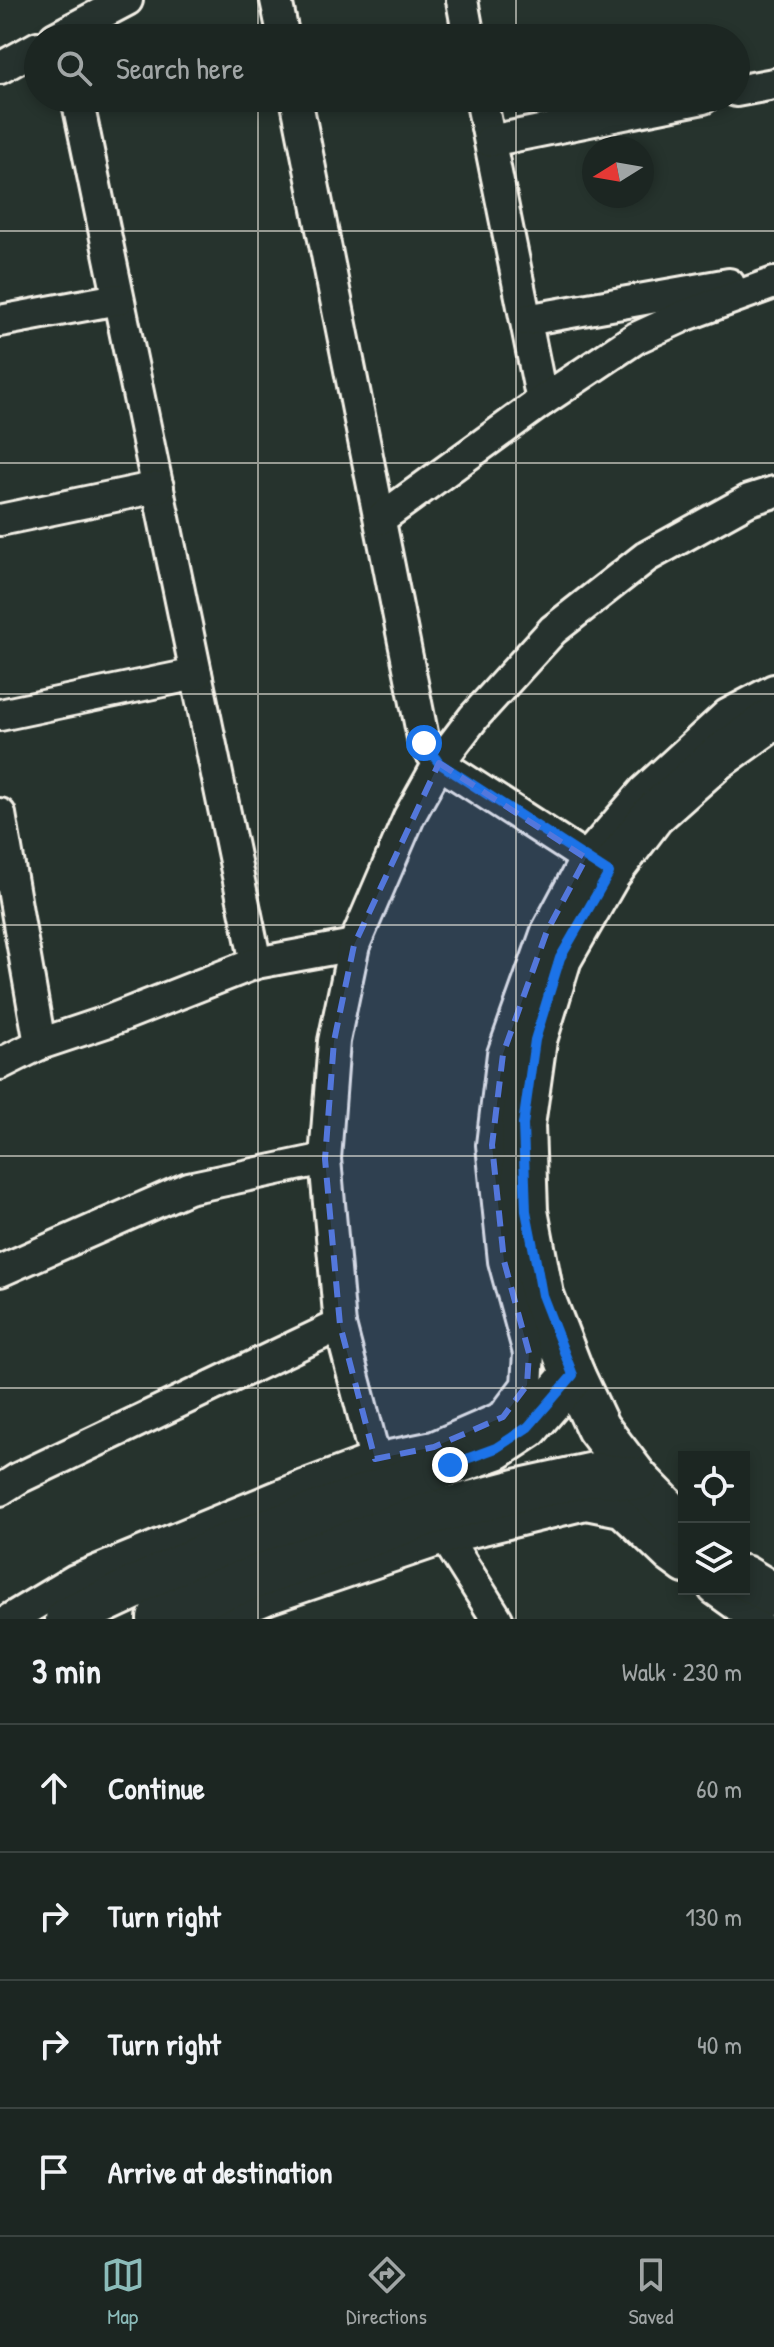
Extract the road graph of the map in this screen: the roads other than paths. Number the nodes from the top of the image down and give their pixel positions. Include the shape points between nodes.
1 (127, 0) edge
2 (276, 0) edge
3 (462, 0) edge
4 (83, 24) edge
5 (281, 24) edge
6 (466, 24) edge
7 (24, 55) edge
8 (0, 68) edge
9 (774, 84) edge
10 (750, 88) edge
11 (80, 112) edge
12 (299, 112) edge
13 (484, 112) edge
14 (634, 112) edge
15 (490, 141) junction
16 (774, 276) edge
17 (774, 283) edge
18 (118, 299) junction
19 (526, 320) junction
20 (0, 321) edge
21 (542, 401) junction
22 (158, 487) junction
23 (774, 492) edge
24 (380, 519) junction
25 (0, 520) edge
26 (196, 674) junction
27 (774, 690) edge
28 (0, 715) edge
29 (774, 718) edge
30 (439, 763) junction
31 (0, 814) edge
32 (597, 865) junction
33 (354, 945) junction
34 (256, 963) junction
35 (40, 1044) junction
36 (0, 1064) edge
37 (325, 1159) junction
38 (0, 1271) edge
39 (340, 1325) junction
40 (573, 1375) junction
41 (375, 1459) junction
42 (637, 1479) junction
43 (0, 1490) edge
44 (680, 1523) edge
45 (446, 1538) junction
46 (678, 1564) edge
47 (750, 1581) edge
48 (722, 1595) edge
49 (774, 1595) edge
50 (10, 1619) edge
51 (67, 1619) edge
52 (159, 1619) edge
53 (220, 1619) edge
54 (497, 1619) edge
55 (756, 1619) edge

1 - 4 street
2 - 5 street
3 - 6 street
7 - 8 street
9 - 10 street
11 - 18 street
12 - 24 street
13 - 15 street
14 - 15 street
15 - 19 street
16 - 19 street
17 - 21 street via 636,338
18 - 20 street
18 - 22 street
19 - 21 street
21 - 24 street
22 - 25 street
22 - 26 street
23 - 30 street via 749,500 646,557 553,630
24 - 30 street via 424,743
26 - 28 street
26 - 34 street
27 - 32 street via 727,715 644,791
29 - 32 street via 716,759
30 - 32 street
30 - 33 street via 409,817
31 - 35 street
32 - 40 street via 535,1040 523,1125 526,1211 542,1295
32 - 41 street via 547,931 503,1054 492,1145 504,1261 529,1353 527,1385 503,1417 434,1447
33 - 34 street
33 - 37 street via 334,1041
34 - 35 street
35 - 36 street
37 - 38 street via 188,1188
37 - 39 street
39 - 41 street
39 - 43 street
40 - 42 street via 598,1428
40 - 51 street via 528,1427 496,1448 219,1548
41 - 50 street via 75,1580
42 - 44 street
42 - 52 street via 594,1474 425,1515 204,1596
45 - 46 street via 586,1504 621,1511
45 - 53 street
45 - 54 street
47 - 49 street
48 - 55 street

